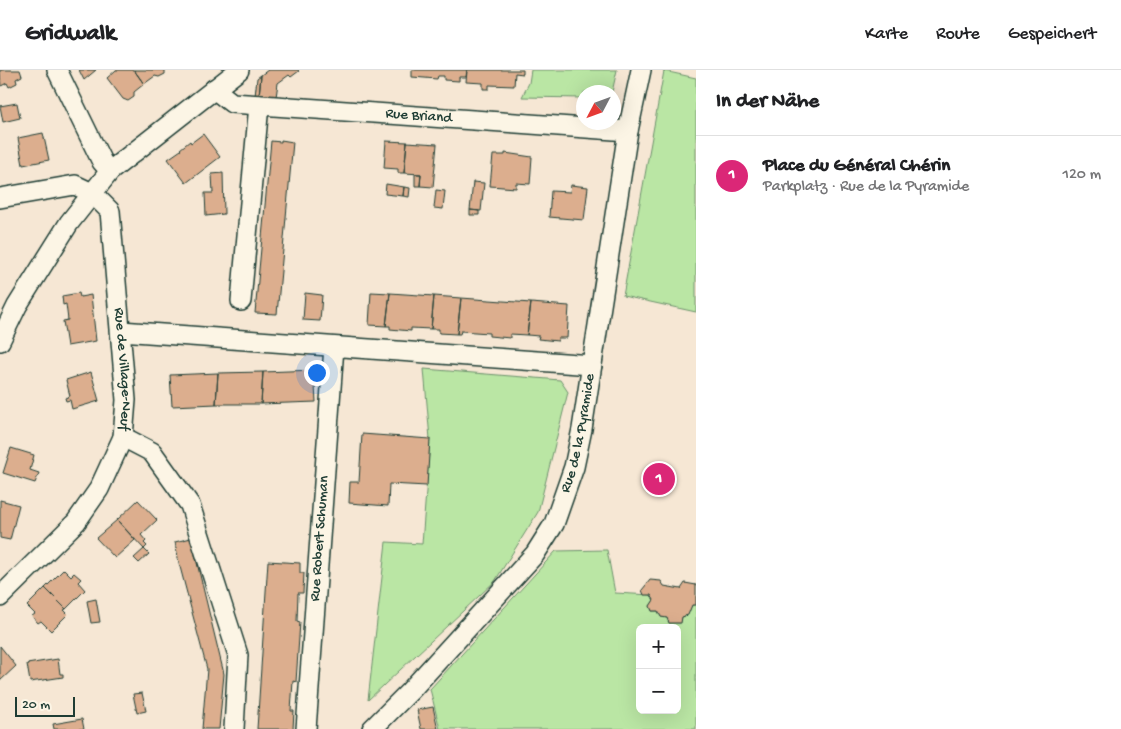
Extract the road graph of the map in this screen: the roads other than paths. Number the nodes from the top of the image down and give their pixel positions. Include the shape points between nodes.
1 (58, 70) edge
2 (239, 70) edge
3 (641, 70) edge
4 (214, 89) junction
5 (259, 104) junction
6 (628, 131) junction
7 (110, 171) junction
8 (92, 193) junction
9 (0, 198) edge
10 (241, 301) dead end
11 (121, 331) junction
12 (0, 341) edge
13 (334, 347) junction
14 (592, 365) junction
15 (122, 437) junction
16 (0, 597) edge
17 (234, 729) edge
18 (306, 729) edge
19 (372, 729) edge

1 - 7 street via 102,162
2 - 4 street
3 - 6 street, Rue de la Pyramide
4 - 5 street, Rue Briand via 232,102
4 - 7 street
5 - 6 street, Rue Briand
5 - 10 street
6 - 14 street, Rue de la Pyramide
7 - 8 street
8 - 9 street via 75,185
8 - 11 street, Rue de Village-Neuf via 110,211
8 - 12 street via 43,264
11 - 13 street
11 - 15 street, Rue de Village-Neuf via 126,400
13 - 14 street
13 - 18 street, Rue Robert Schuman
14 - 19 street, Rue de la Pyramide via 574,467 554,524 535,554
15 - 16 street, Rue de Village-Neuf via 99,489 76,522
15 - 17 street via 152,452 190,505 238,655

